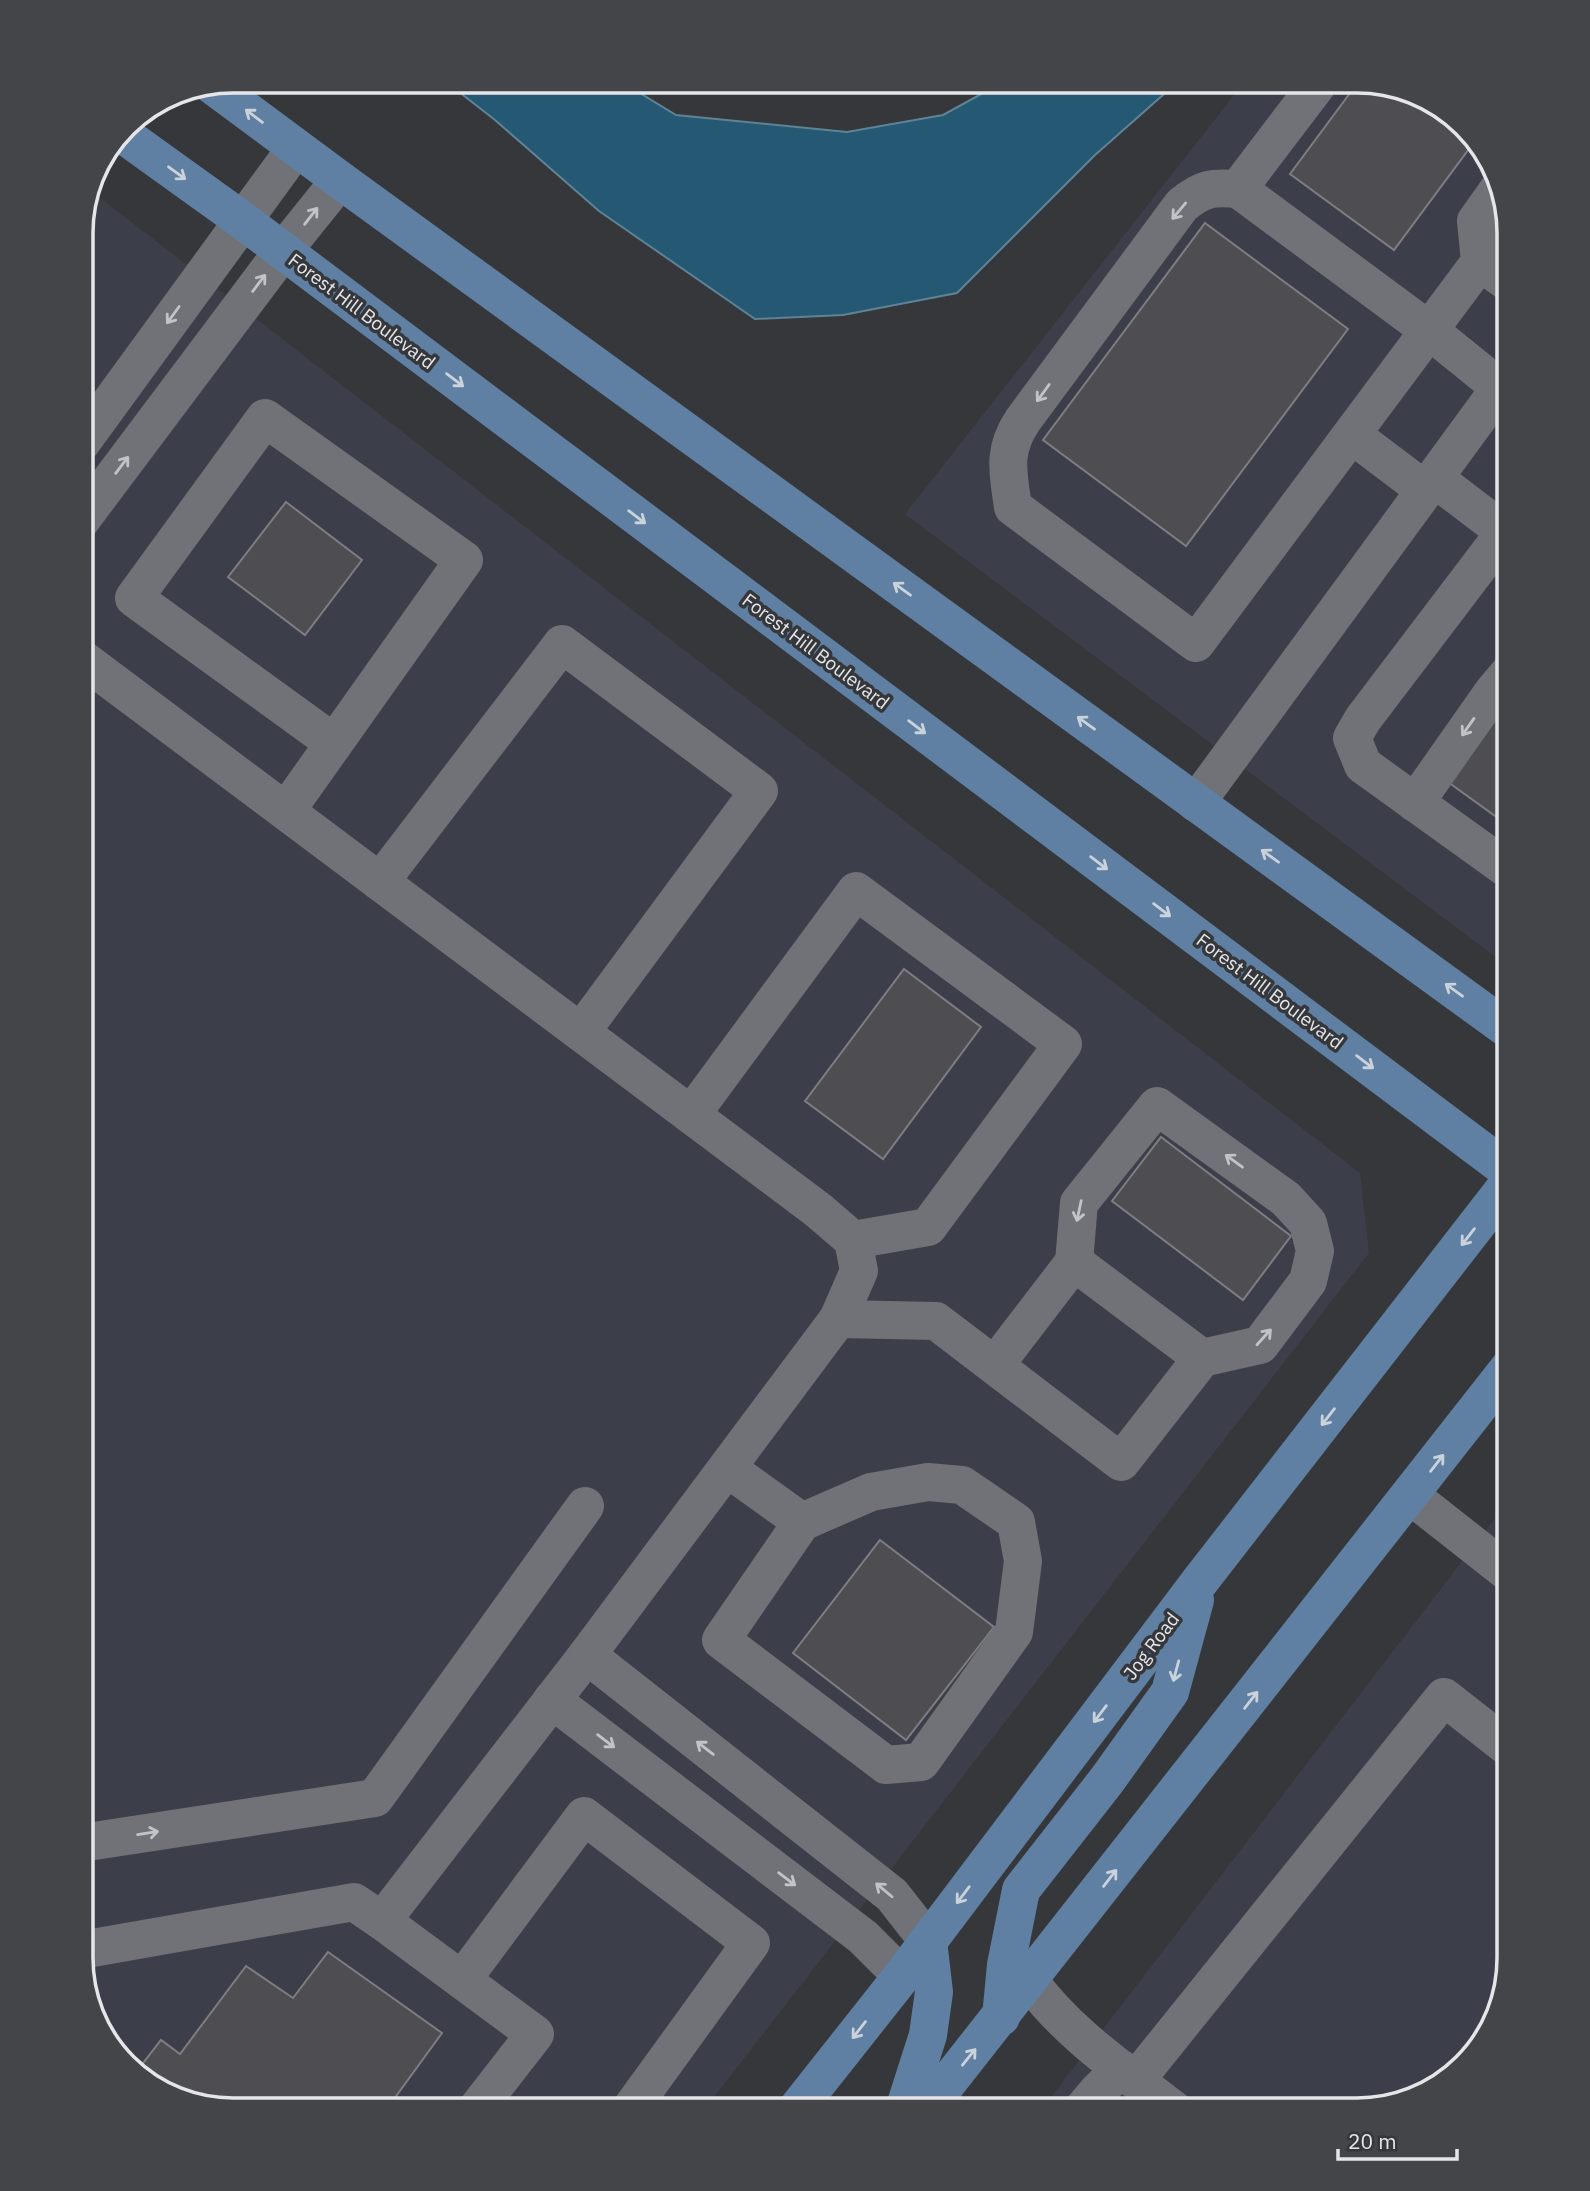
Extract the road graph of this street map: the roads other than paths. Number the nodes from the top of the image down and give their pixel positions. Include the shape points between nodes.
1 (1311, 93) edge
2 (223, 94) edge
3 (130, 139) edge
4 (296, 148) junction
5 (340, 180) junction
6 (1238, 189) junction
7 (1492, 198) edge
8 (242, 220) junction
9 (283, 251) junction
10 (1495, 272) edge
11 (1430, 331) junction
12 (1497, 385) edge
13 (1497, 401) edge
14 (93, 426) edge
15 (1352, 435) junction
16 (1429, 484) junction
17 (93, 504) edge
18 (1497, 527) edge
19 (1497, 548) edge
20 (93, 667) edge
21 (1497, 688) edge
22 (334, 743) junction
23 (1196, 803) junction
24 (1415, 803) junction
25 (286, 811) junction
26 (1497, 861) edge
27 (380, 882) junction
28 (1497, 1021) edge
29 (581, 1032) junction
30 (691, 1115) junction
31 (1497, 1161) edge
32 (1497, 1200) edge
33 (853, 1240) junction
34 (1073, 1262) junction
35 (838, 1319) junction
36 (1202, 1358) junction
37 (995, 1366) junction
38 (1497, 1385) edge
39 (727, 1468) junction
40 (1411, 1496) junction
41 (585, 1506) dead end
42 (802, 1522) junction
43 (1497, 1559) edge
44 (1200, 1581) junction
45 (587, 1656) junction
46 (552, 1700) junction
47 (1497, 1738) edge
48 (93, 1841) edge
49 (382, 1921) junction
50 (928, 1941) junction
51 (93, 1948) edge
52 (902, 1976) junction
53 (462, 1980) junction
54 (1029, 1980) junction
55 (1001, 2017) junction
56 (1129, 2075) junction
57 (485, 2098) edge
58 (639, 2098) edge
59 (805, 2098) edge
60 (908, 2098) edge
61 (936, 2098) edge
62 (1092, 2098) edge
63 (1159, 2098) edge

1 - 6 lane
4 -> 2 main road
3 -> 8 main road, Forest Hill Boulevard
4 - 5 main road
4 - 8 lane
9 -> 5 lane
23 -> 5 main road
6 - 11 lane
6 -> 15 lane via 1200,191 1182,205 1023,420 1012,436 1007,463 1013,507 1195,643
7 - 10 lane via 1476,221
8 - 9 main road, Forest Hill Boulevard
8 -> 14 lane
17 -> 9 lane
9 -> 31 main road, Forest Hill Boulevard
10 - 11 lane
11 - 12 lane
11 - 15 lane
13 - 16 lane
15 - 16 lane
16 - 18 lane
16 - 23 lane
19 - 24 lane via 1352,738 1363,765
20 - 25 lane
21 -> 24 lane
22 - 22 lane via 464,560 265,418 134,598
22 - 25 lane
28 -> 23 main road
24 - 26 lane
25 - 27 lane
27 - 29 lane
27 - 29 lane via 562,644 718,760 759,791
29 - 30 lane
30 - 33 lane
30 - 33 lane via 856,891 1063,1044 928,1227
32 -> 44 main road, Jog Road
33 - 35 lane via 859,1271
34 - 36 lane
36 -> 34 lane via 1260,1345 1308,1281 1315,1251 1308,1223 1286,1199 1157,1106 1079,1203
34 - 37 lane
35 - 37 lane via 936,1321
35 - 39 lane
36 - 37 lane via 1121,1462
40 -> 38 main road
39 - 42 lane
39 - 45 lane
40 - 43 lane
54 -> 40 main road
48 -> 41 lane via 375,1798
42 - 42 lane via 871,1492 928,1482 962,1485 1016,1522 1023,1560 1014,1632 921,1762 887,1765 720,1640
44 -> 50 main road, Jog Road
44 -> 55 main road via 1170,1692 1021,1890
45 - 46 lane
50 -> 45 lane via 892,1895
46 - 49 lane
46 -> 52 lane via 863,1937
47 - 56 lane via 1444,1697
49 - 51 lane via 354,1902
49 - 53 lane
50 - 52 main road, Jog Road
50 - 60 main road via 933,2003
52 -> 59 main road, Jog Road
53 - 57 lane via 535,2035
53 - 58 lane via 584,1815 751,1943
54 - 55 main road
54 - 56 lane via 1068,2027
61 -> 55 main road
56 - 62 lane
56 - 63 lane

